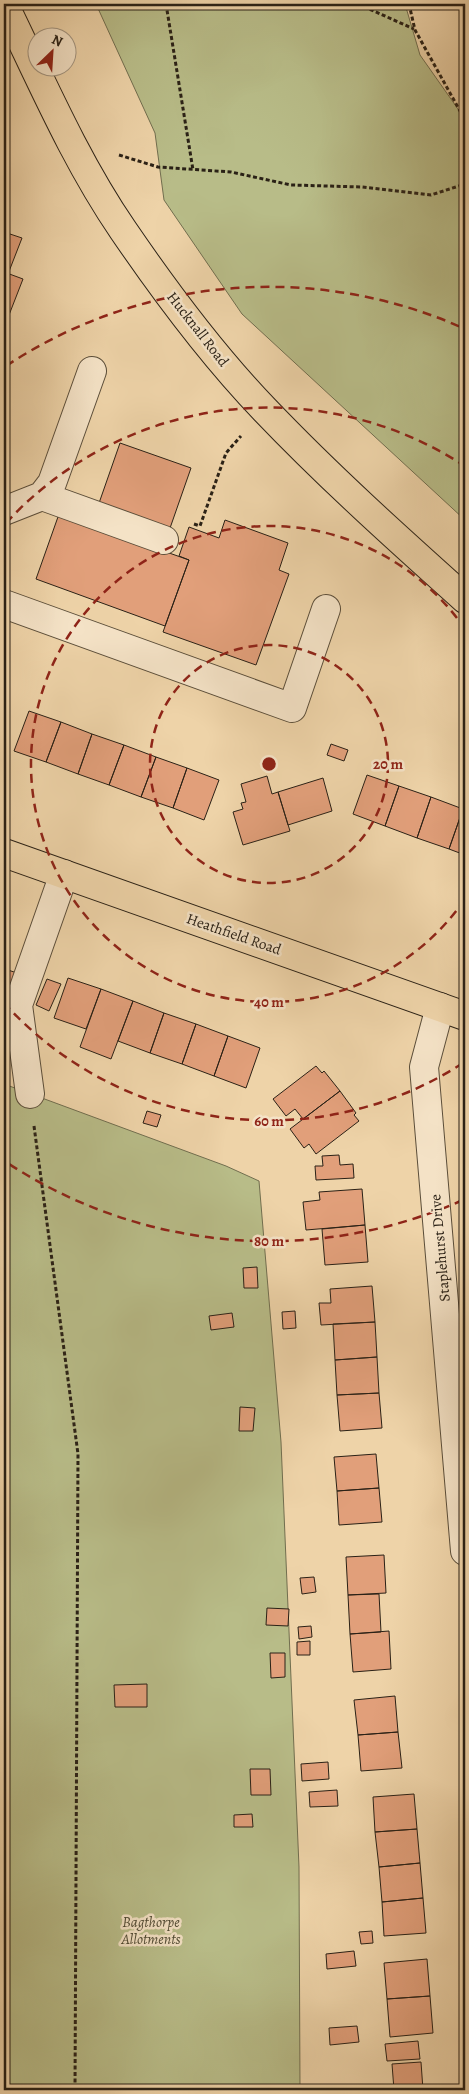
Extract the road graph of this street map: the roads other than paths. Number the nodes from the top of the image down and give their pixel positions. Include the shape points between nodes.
1 (4, 4) edge
2 (92, 371) dead end
3 (42, 496) junction
4 (4, 511) edge
5 (164, 540) dead end
6 (465, 599) edge
7 (4, 604) edge
8 (326, 609) dead end
9 (4, 853) edge
10 (64, 874) junction
11 (440, 1007) junction
12 (465, 1016) edge
13 (30, 1094) road end
14 (465, 1551) edge

1 - 6 main road, Hucknall Road via 68,138 122,229 207,344 264,409
2 - 3 street via 52,483
3 - 4 street
3 - 5 street
7 - 8 street via 292,708
9 - 10 main road, Heathfield Road
10 - 11 main road, Heathfield Road
10 - 13 street via 18,1006
11 - 12 main road, Heathfield Road
11 - 14 street, Staplehurst Drive via 424,1067

